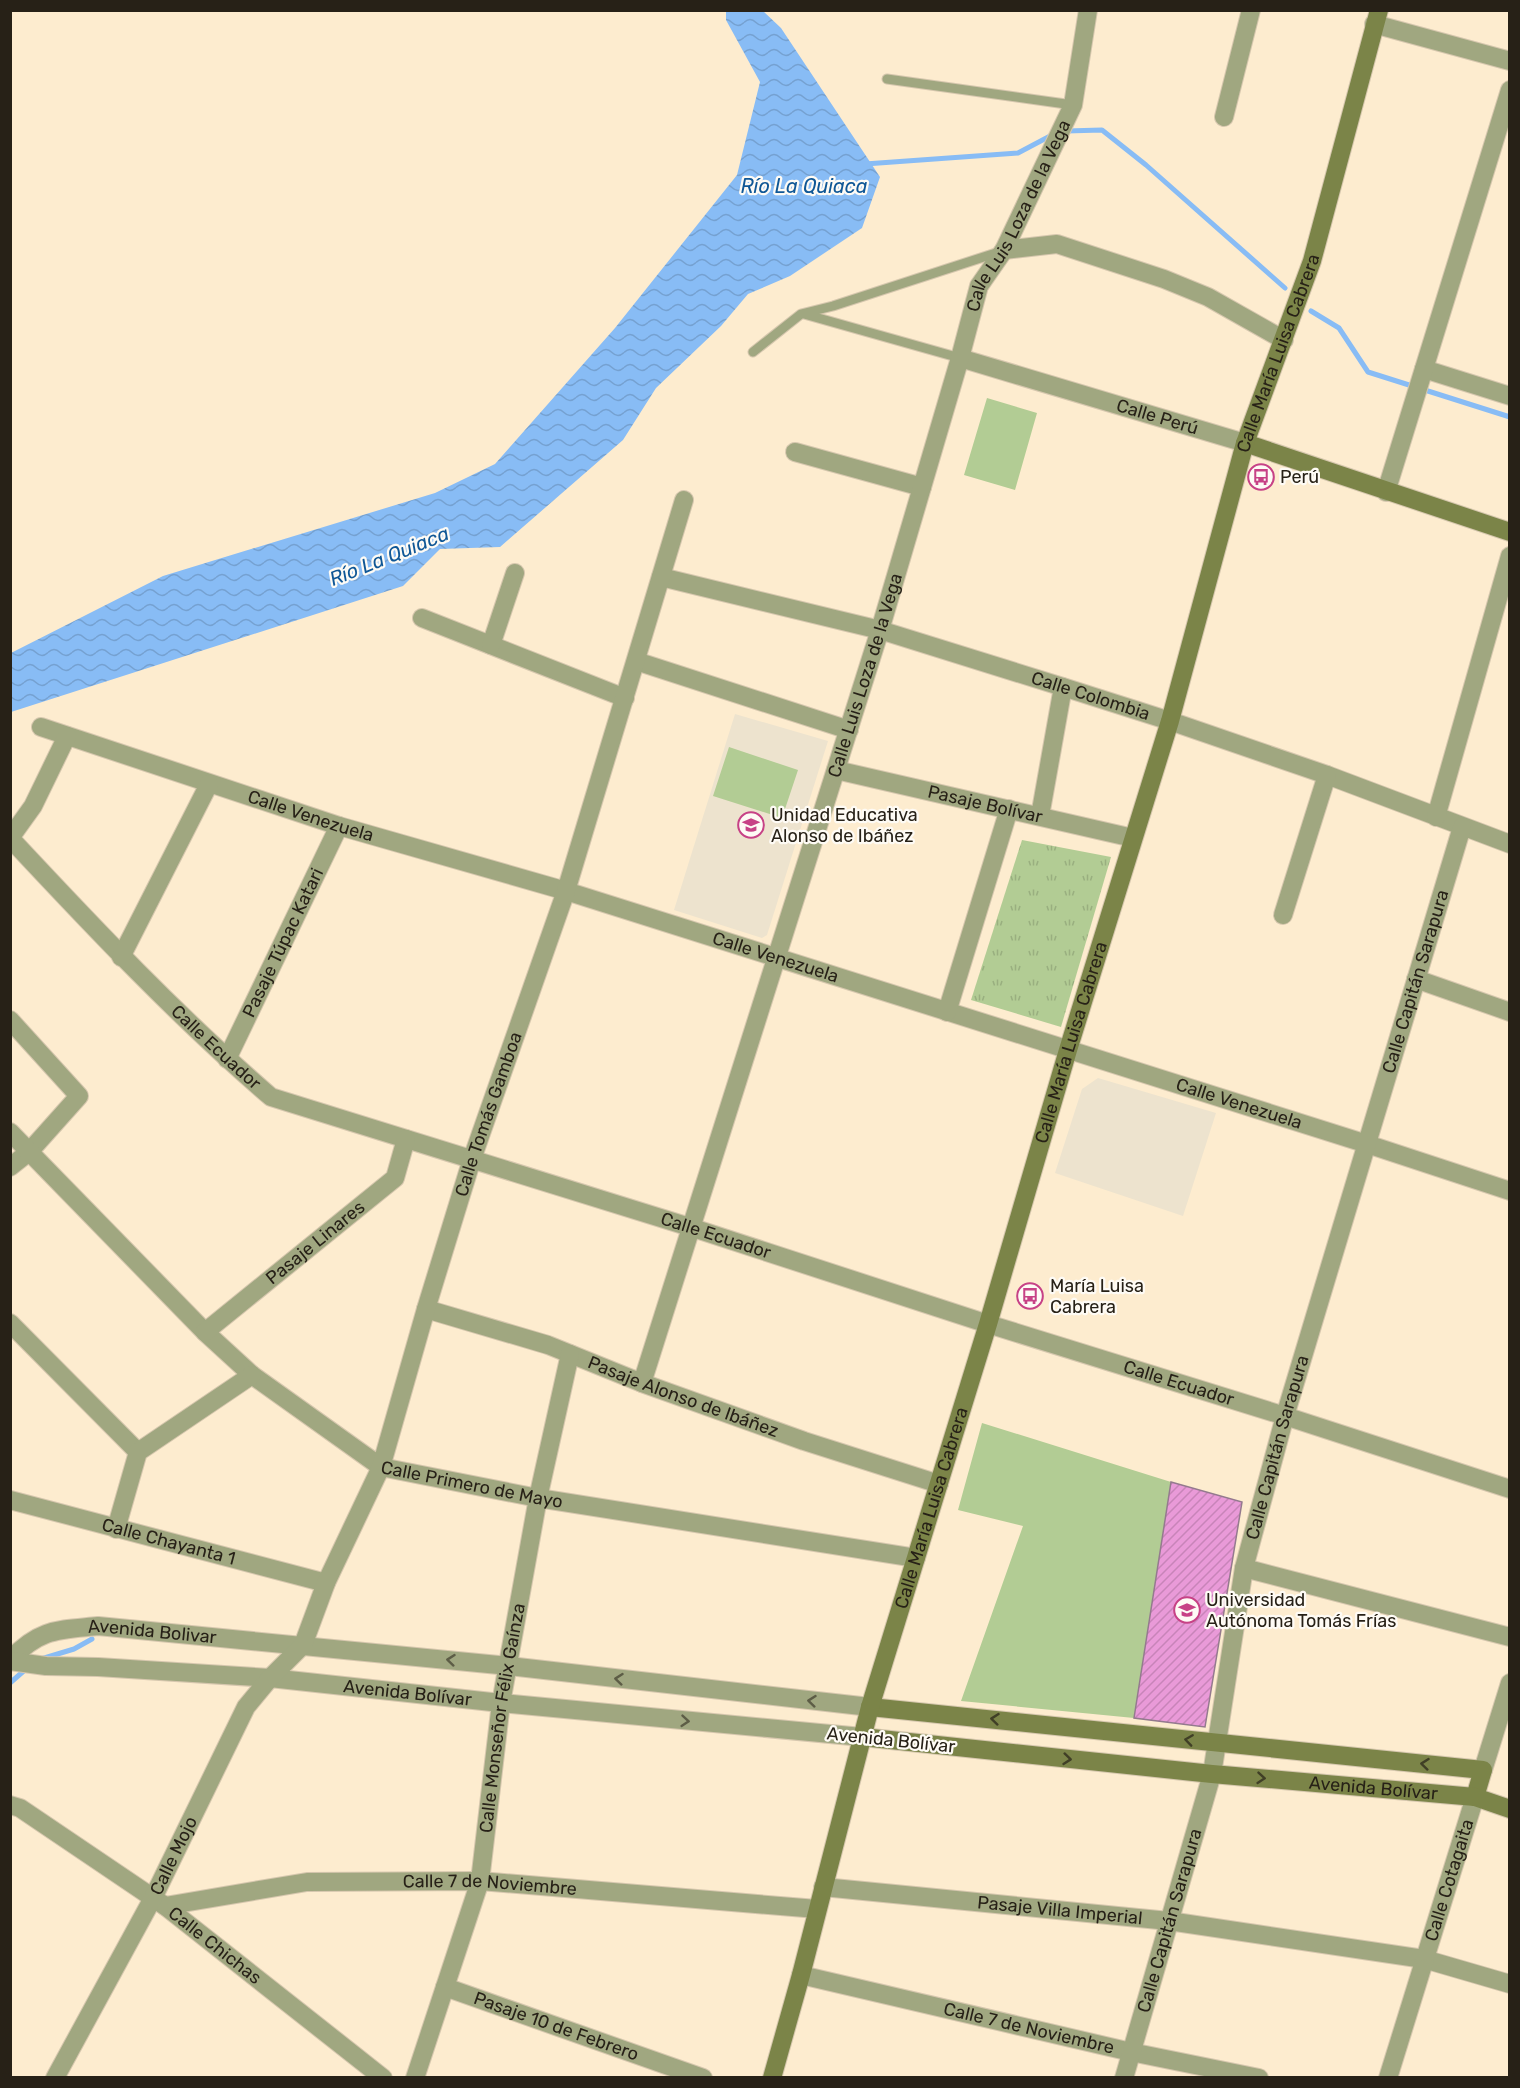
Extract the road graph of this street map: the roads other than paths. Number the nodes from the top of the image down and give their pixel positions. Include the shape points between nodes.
1 (1088, 10) edge
2 (1251, 10) edge
3 (1376, 14) edge
4 (1509, 61) edge
5 (887, 79) dead end
6 (1509, 90) edge
7 (1073, 105) junction
8 (1224, 117) dead end
9 (1004, 250) junction
10 (801, 314) junction
11 (1284, 340) junction
12 (753, 352) dead end
13 (960, 358) junction
14 (1424, 369) junction
15 (1509, 396) edge
16 (1245, 443) junction
17 (795, 452) dead end
18 (922, 487) junction
19 (1386, 492) junction
20 (684, 500) dead end
21 (1509, 532) edge
22 (1509, 556) edge
23 (515, 573) dead end
24 (662, 577) junction
25 (422, 618) dead end
26 (880, 630) junction
27 (491, 645) junction
28 (636, 662) junction
29 (1063, 687) junction
30 (625, 698) junction
31 (1170, 721) junction
32 (41, 727) dead end
33 (849, 730) junction
34 (67, 736) junction
35 (836, 770) junction
36 (1327, 775) junction
37 (209, 784) junction
38 (1009, 809) junction
39 (1040, 816) junction
40 (1436, 817) junction
41 (339, 826) junction
42 (1462, 827) junction
43 (10, 838) edge
44 (1133, 838) junction
45 (1509, 844) edge
46 (566, 891) junction
47 (1283, 915) dead end
48 (121, 957) junction
49 (777, 958) junction
50 (1416, 979) junction
51 (947, 1012) junction
52 (1509, 1012) edge
53 (10, 1020) edge
54 (1068, 1050) junction
55 (227, 1059) junction
56 (10, 1132) edge
57 (406, 1139) junction
58 (1366, 1144) junction
59 (30, 1152) junction
60 (472, 1160) junction
61 (10, 1167) edge
62 (1509, 1191) edge
63 (693, 1228) junction
64 (426, 1309) junction
65 (10, 1323) edge
66 (988, 1324) junction
67 (206, 1332) junction
68 (570, 1354) junction
69 (252, 1375) junction
70 (642, 1383) junction
71 (1285, 1416) junction
72 (138, 1452) junction
73 (381, 1467) junction
74 (939, 1484) junction
75 (1509, 1489) edge
76 (538, 1498) junction
77 (10, 1500) edge
78 (116, 1529) junction
79 (916, 1558) junction
80 (1244, 1568) junction
81 (326, 1583) junction
82 (1509, 1637) edge
83 (303, 1645) junction
84 (10, 1660) edge
85 (509, 1666) junction
86 (270, 1678) junction
87 (1509, 1683) edge
88 (501, 1703) junction
89 (870, 1707) junction
90 (862, 1737) junction
91 (1216, 1744) junction
92 (1483, 1770) junction
93 (1212, 1774) junction
94 (1474, 1797) junction
95 (10, 1805) edge
96 (1509, 1809) edge
97 (480, 1881) junction
98 (823, 1887) junction
99 (159, 1902) junction
100 (817, 1909) junction
101 (1169, 1921) junction
102 (1424, 1959) junction
103 (801, 1975) junction
104 (1509, 1983) edge
105 (445, 1987) junction
106 (1131, 2052) junction
107 (56, 2077) edge
108 (383, 2078) edge
109 (415, 2078) edge
110 (703, 2078) edge
111 (772, 2078) edge
112 (1124, 2078) edge
113 (1259, 2078) edge
114 (1388, 2078) edge

1 - 7 street, Calle Luis Loza de la Vega
2 - 8 street
3 - 4 street
3 - 11 street, Calle María Luisa Cabrera via 1312,261
5 - 7 lane
6 - 14 street
7 - 9 street, Calle Luis Loza de la Vega
9 - 10 lane
9 - 11 street via 1057,244 1208,297
9 - 13 street, Calle Luis Loza de la Vega via 979,286
10 - 12 lane
10 - 13 lane, Calle Perú
11 - 16 street, Calle María Luisa Cabrera
13 - 16 street, Calle Perú
13 - 18 street, Calle Luis Loza de la Vega
14 - 15 street
14 - 19 street
16 - 19 street, Calle Perú
16 - 31 street, Calle María Luisa Cabrera
17 - 18 street
18 - 26 street, Calle Luis Loza de la Vega
19 - 21 street, Calle Perú
20 - 24 street, Calle Tomás Gamboa
22 - 40 street
23 - 27 street
24 - 26 street, Calle Colombia
24 - 28 street, Calle Tomás Gamboa
25 - 27 street
26 - 29 street, Calle Colombia
26 - 33 street, Calle Luis Loza de la Vega
27 - 30 street
28 - 30 street, Calle Tomás Gamboa
28 - 33 street
29 - 31 street, Calle Colombia
29 - 39 street
30 - 46 street, Calle Tomás Gamboa
31 - 36 street, Calle Colombia
31 - 44 street, Calle María Luisa Cabrera
32 - 34 street, Calle Venezuela
33 - 35 street, Calle Luis Loza de la Vega
34 - 37 street, Calle Venezuela
34 - 43 street via 33,806
35 - 38 street, Pasaje Bolívar
35 - 49 street, Calle Luis Loza de la Vega
36 - 40 street, Calle Colombia
36 - 47 street
37 - 41 street, Calle Venezuela
37 - 48 street
38 - 39 street, Pasaje Bolívar
38 - 51 street
39 - 44 street, Pasaje Bolívar
40 - 42 street, Calle Colombia
41 - 46 street, Calle Venezuela
41 - 55 street, Pasaje Túpac Katari
42 - 45 street, Calle Colombia
42 - 50 street, Calle Capitán Sarapura
43 - 48 street, Calle Ecuador
44 - 54 street, Calle María Luisa Cabrera
46 - 49 street, Calle Venezuela
46 - 60 street, Calle Tomás Gamboa
48 - 55 street, Calle Ecuador
49 - 51 street, Calle Venezuela
49 - 63 street, Calle Luis Loza de la Vega
50 - 52 street
50 - 58 street, Calle Capitán Sarapura
51 - 54 street, Calle Venezuela
53 - 59 street via 79,1096
54 - 58 street, Calle Venezuela
54 - 66 street, Calle María Luisa Cabrera
55 - 57 street, Calle Ecuador via 271,1097
56 - 59 street, Calle Primero de Mayo
57 - 60 street, Calle Ecuador
57 - 67 street, Pasaje Linares via 395,1178
58 - 62 street, Calle Venezuela
58 - 71 street, Calle Capitán Sarapura
59 - 61 street
59 - 67 street, Calle Primero de Mayo
60 - 63 street, Calle Ecuador
60 - 64 street, Calle Tomás Gamboa
63 - 66 street, Calle Ecuador
63 - 70 street, Calle Luis Loza de la Vega
64 - 68 street, Pasaje Alonso de Ibáñez
64 - 73 street, Calle Tomás Gamboa
65 - 72 street
66 - 71 street, Calle Ecuador
66 - 74 street, Calle María Luisa Cabrera
67 - 69 street, Calle Primero de Mayo
68 - 70 street, Pasaje Alonso de Ibáñez
68 - 76 street, Calle Monseñor Félix Gaínza
69 - 72 street
69 - 73 street, Calle Primero de Mayo
70 - 74 street, Pasaje Alonso de Ibáñez
71 - 75 street, Calle Ecuador
71 - 80 street, Calle Capitán Sarapura
72 - 78 street
73 - 76 street, Calle Primero de Mayo
73 - 81 street, Calle Tomás Gamboa
74 - 79 street, Calle María Luisa Cabrera
76 - 79 street, Calle Primero de Mayo
76 - 85 street, Calle Monseñor Félix Gaínza
77 - 78 street, Calle Chayanta 1
78 - 81 street, Calle Chayanta 1
79 - 89 street, Calle María Luisa Cabrera
80 - 82 street
80 - 91 street, Calle Capitán Sarapura
81 - 83 street, Calle Tomás Gamboa
83 - 84 street, Avenida Bolivar via 98,1626 45,1633
85 -> 83 street, Avenida Bolívar
83 - 86 street, Calle Mojo
84 - 86 street, Avenida Bolivar via 46,1666
85 - 88 street, Calle Monseñor Félix Gaínza
89 -> 85 street, Avenida Bolívar
86 - 88 street, Avenida Bolívar
86 - 99 street, Calle Mojo via 246,1707
87 - 92 street, Calle Cotagaita
88 -> 90 street, Avenida Bolívar
88 - 97 street, Calle Monseñor Félix Gaínza
89 - 90 street, Calle María Luisa Cabrera
91 -> 89 street, Avenida Bolívar
90 -> 93 street, Avenida Bolívar
90 - 98 street, Calle María Luisa Cabrera
92 -> 91 street, Avenida Bolívar
91 - 93 street, Calle Capitán Sarapura
92 - 94 street, Calle Cotagaita
93 -> 94 street, Avenida Bolívar
93 - 101 street, Calle Capitán Sarapura
94 - 96 street, Avenida Bolívar
94 - 102 street, Calle Cotagaita
95 - 99 street, Calle Chichas
97 - 99 street, Calle 7 de Noviembre via 307,1882
97 - 100 street, Calle 7 de Noviembre
97 - 105 street, Calle Monseñor Félix Gaínza
98 - 100 street, Calle María Luisa Cabrera
98 - 101 street, Pasaje Villa Imperial
99 - 107 street, Calle Mojo
99 - 108 street, Calle Chichas
100 - 103 street, Calle María Luisa Cabrera
101 - 102 street, Pasaje Villa Imperial
101 - 106 street, Calle Capitán Sarapura
102 - 104 street, Pasaje Villa Imperial
102 - 114 street, Calle Cotagaita
103 - 106 street, Calle 7 de Noviembre
103 - 111 street, Calle María Luisa Cabrera
105 - 109 street, Calle Monseñor Félix Gaínza
105 - 110 street, Pasaje 10 de Febrero
106 - 112 street, Calle Capitán Sarapura
106 - 113 street, Calle 7 de Noviembre

